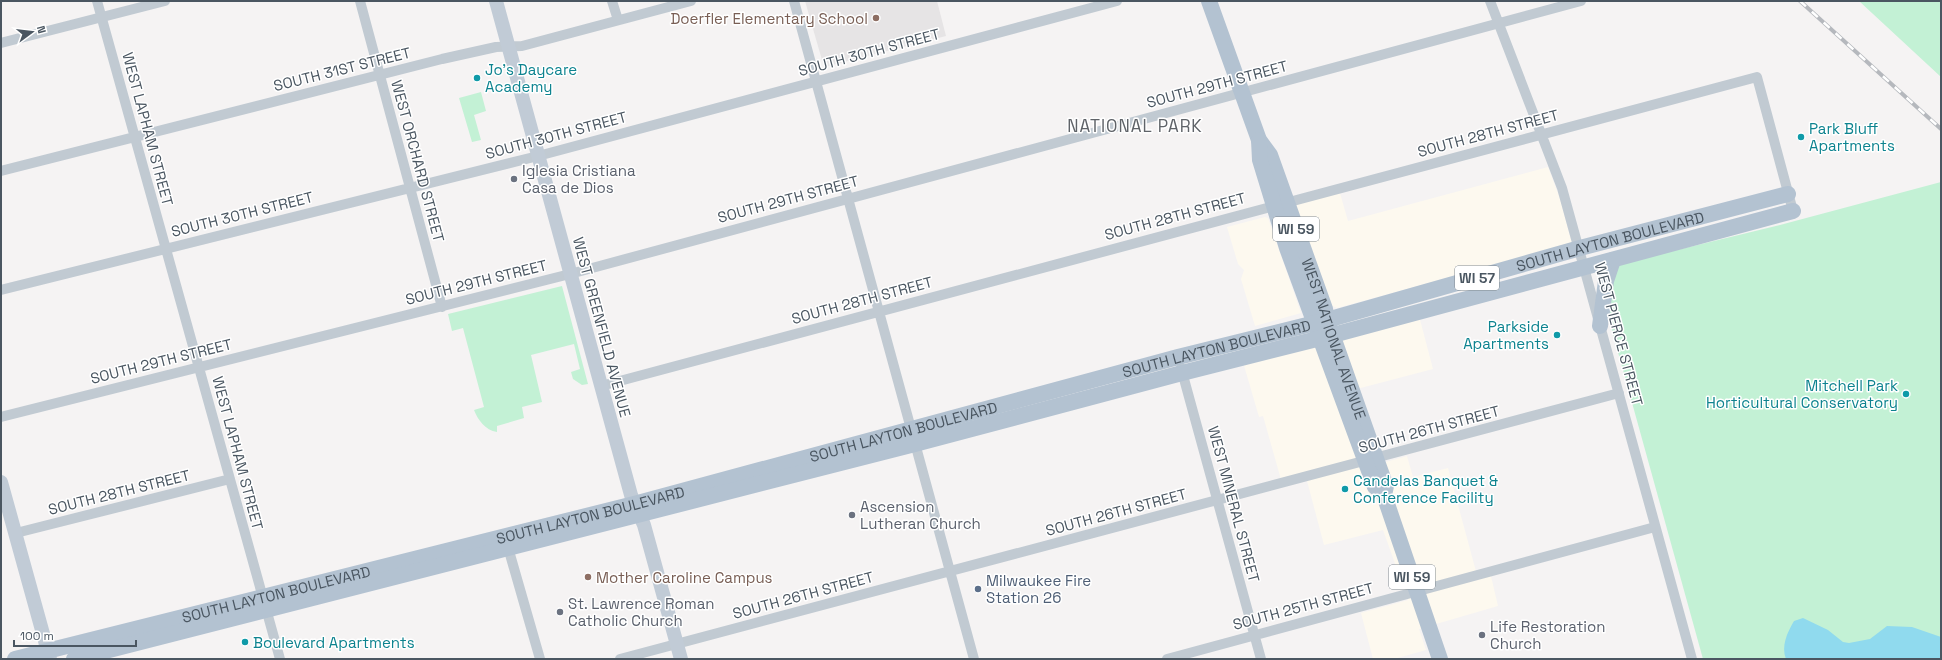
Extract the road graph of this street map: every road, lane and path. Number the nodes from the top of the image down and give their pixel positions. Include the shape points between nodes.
1 (97, 1) edge
2 (165, 1) edge
3 (360, 1) edge
4 (496, 1) edge
5 (612, 1) edge
6 (691, 1) edge
7 (794, 1) edge
8 (1117, 1) edge
9 (1209, 1) edge
10 (1490, 1) edge
11 (1581, 1) edge
12 (101, 18) junction
13 (618, 20) junction
14 (1499, 23) junction
15 (1, 43) edge
16 (508, 47) junction
17 (380, 75) junction
18 (816, 82) junction
19 (1242, 93) junction
20 (1540, 134) junction
21 (134, 137) junction
22 (538, 156) junction
23 (1, 171) edge
24 (410, 187) junction
25 (1788, 194) junction
26 (847, 198) junction
27 (1281, 204) junction
28 (1793, 211) joint
29 (1580, 248) junction
30 (166, 249) junction
31 (1613, 260) junction
32 (1585, 268) junction
33 (570, 274) junction
34 (1451, 285) junction
35 (1, 290) edge
36 (442, 307) junction
37 (879, 311) junction
38 (1414, 314) junction
39 (1321, 321) junction
40 (1600, 326) junction
41 (1327, 337) junction
42 (1180, 365) junction
43 (199, 367) junction
44 (601, 386) junction
45 (1619, 393) junction
46 (1, 417) edge
47 (911, 429) junction
48 (915, 444) junction
49 (1371, 460) junction
50 (230, 479) junction
51 (1, 482) edge
52 (1217, 501) junction
53 (637, 509) junction
54 (1655, 526) junction
55 (16, 533) junction
56 (507, 542) junction
57 (950, 572) junction
58 (1417, 591) junction
59 (264, 604) junction
60 (1254, 635) junction
61 (677, 644) junction
62 (49, 655) edge
63 (15, 659) edge
64 (74, 659) edge
65 (280, 659) edge
66 (540, 659) edge
67 (620, 659) edge
68 (681, 659) edge
69 (974, 659) edge
70 (1167, 659) edge
71 (1261, 659) edge
72 (1440, 659) edge
73 (1692, 659) edge

1 - 12 street, WEST LAPHAM STREET
2 - 12 street
3 - 17 street, WEST ORCHARD STREET
4 - 16 main road, WEST GREENFIELD AVENUE
5 - 13 street
6 - 13 street, SOUTH 31ST STREET
7 - 18 street
8 - 18 street, SOUTH 30TH STREET
9 - 19 main road, WEST NATIONAL AVENUE / WI 59
10 - 14 street, WEST PIERCE STREET
11 - 14 street, SOUTH 29TH STREET
12 - 15 street
12 - 21 street, WEST LAPHAM STREET
13 - 16 street, SOUTH 31ST STREET via 522,46
14 - 19 street, SOUTH 29TH STREET
14 - 20 street, WEST PIERCE STREET
16 - 17 street, SOUTH 31ST STREET via 496,46
16 - 22 main road, WEST GREENFIELD AVENUE
17 - 21 street, SOUTH 31ST STREET
17 - 24 street, WEST ORCHARD STREET
18 - 22 street, SOUTH 30TH STREET
18 - 26 street
19 - 26 street, SOUTH 29TH STREET
19 - 27 main road, WEST NATIONAL AVENUE / WI 59 via 1260,140 1270,155
20 - 25 street, SOUTH 28TH STREET via 1757,77
20 - 27 street, SOUTH 28TH STREET
20 - 29 street, WEST PIERCE STREET via 1562,188
21 - 23 street, SOUTH 31ST STREET
21 - 30 street, WEST LAPHAM STREET
22 - 24 street, SOUTH 30TH STREET
22 - 33 main road, WEST GREENFIELD AVENUE
24 - 30 street, SOUTH 30TH STREET
24 - 36 street, WEST ORCHARD STREET
25 - 28 street
25 - 29 main road, SOUTH LAYTON BOULEVARD / WI 57
26 - 33 street, SOUTH 29TH STREET
26 - 37 street
27 - 37 street, SOUTH 28TH STREET
27 - 39 main road, WEST NATIONAL AVENUE / WI 59
28 - 31 main road, SOUTH LAYTON BOULEVARD / WI 57
29 - 32 street, WEST PIERCE STREET
29 - 34 main road, SOUTH LAYTON BOULEVARD / WI 57
30 - 35 street, SOUTH 30TH STREET
30 - 43 street, WEST LAPHAM STREET
31 - 32 main road, SOUTH LAYTON BOULEVARD / WI 57
31 - 40 main road via 1606,281
32 - 38 main road, SOUTH LAYTON BOULEVARD / WI 57
32 - 40 street, WEST PIERCE STREET
33 - 36 street, SOUTH 29TH STREET
33 - 44 main road, WEST GREENFIELD AVENUE
34 - 38 main road via 1437,294 1414,301
34 - 39 main road, SOUTH LAYTON BOULEVARD / WI 57
36 - 43 street, SOUTH 29TH STREET
37 - 44 street, SOUTH 28TH STREET
37 - 47 street
38 - 41 main road, SOUTH LAYTON BOULEVARD / WI 57
39 - 41 main road, WEST NATIONAL AVENUE / WI 59
39 - 42 main road, SOUTH LAYTON BOULEVARD
40 - 45 street, WEST PIERCE STREET
41 - 42 main road, SOUTH LAYTON BOULEVARD
41 - 49 main road, WEST NATIONAL AVENUE / WI 59
42 - 47 main road, SOUTH LAYTON BOULEVARD
42 - 48 main road, SOUTH LAYTON BOULEVARD
42 - 52 street, WEST MINERAL STREET
43 - 46 street, SOUTH 29TH STREET
43 - 50 street, WEST LAPHAM STREET
44 - 53 main road, WEST GREENFIELD AVENUE
45 - 49 street, SOUTH 26TH STREET
45 - 54 street, WEST PIERCE STREET
47 - 48 street
47 - 53 main road, SOUTH LAYTON BOULEVARD
48 - 53 main road, SOUTH LAYTON BOULEVARD
48 - 57 street
49 - 52 street, SOUTH 26TH STREET
49 - 58 main road, WEST NATIONAL AVENUE / WI 59 via 1377,490 1384,494
50 - 55 street, SOUTH 28TH STREET
50 - 59 street, WEST LAPHAM STREET
51 - 55 main road
52 - 57 street, SOUTH 26TH STREET
52 - 60 street, WEST MINERAL STREET
53 - 56 main road, SOUTH LAYTON BOULEVARD
53 - 61 main road, WEST GREENFIELD AVENUE
54 - 58 street, SOUTH 25TH STREET
54 - 73 street, WEST PIERCE STREET
55 - 62 main road
56 - 59 main road, SOUTH LAYTON BOULEVARD
56 - 66 street
57 - 61 street, SOUTH 26TH STREET
57 - 69 street
58 - 60 street, SOUTH 25TH STREET
58 - 72 main road, WEST NATIONAL AVENUE / WI 59
59 - 62 main road, SOUTH LAYTON BOULEVARD
59 - 64 main road, SOUTH LAYTON BOULEVARD
59 - 65 street, WEST LAPHAM STREET
60 - 70 street, SOUTH 25TH STREET
60 - 71 street, WEST MINERAL STREET
61 - 67 street, SOUTH 26TH STREET
61 - 68 main road, WEST GREENFIELD AVENUE
62 - 63 main road, SOUTH LAYTON BOULEVARD

